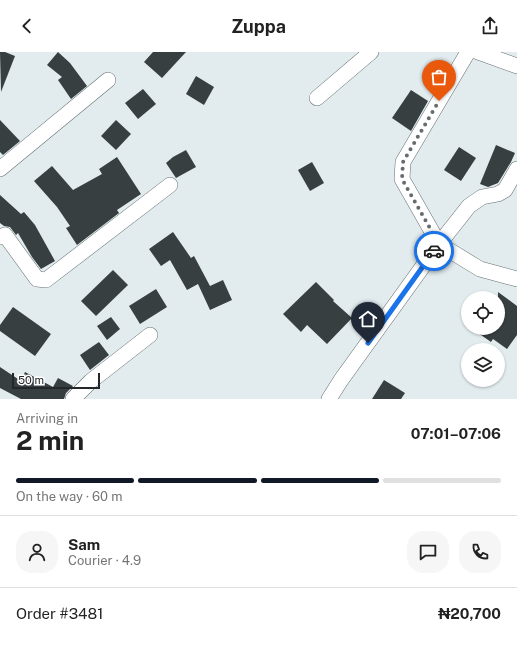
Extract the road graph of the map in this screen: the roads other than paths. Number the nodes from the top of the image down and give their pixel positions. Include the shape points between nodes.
1 (371, 52) edge
2 (468, 52) edge
3 (478, 52) edge
4 (517, 66) edge
5 (108, 80) dead end
6 (317, 98) dead end
7 (0, 169) edge
8 (517, 169) edge
9 (170, 185) dead end
10 (2, 234) edge
11 (439, 244) junction
12 (517, 279) edge
13 (150, 334) dead end
14 (73, 399) edge
15 (329, 399) edge

1 - 6 street
2 - 11 street via 403,162 402,179
3 - 4 street
5 - 7 street
8 - 11 street via 505,190 482,197 469,206
9 - 10 street via 46,280 37,279
11 - 12 street via 480,269
11 - 15 street
13 - 14 street via 91,381

